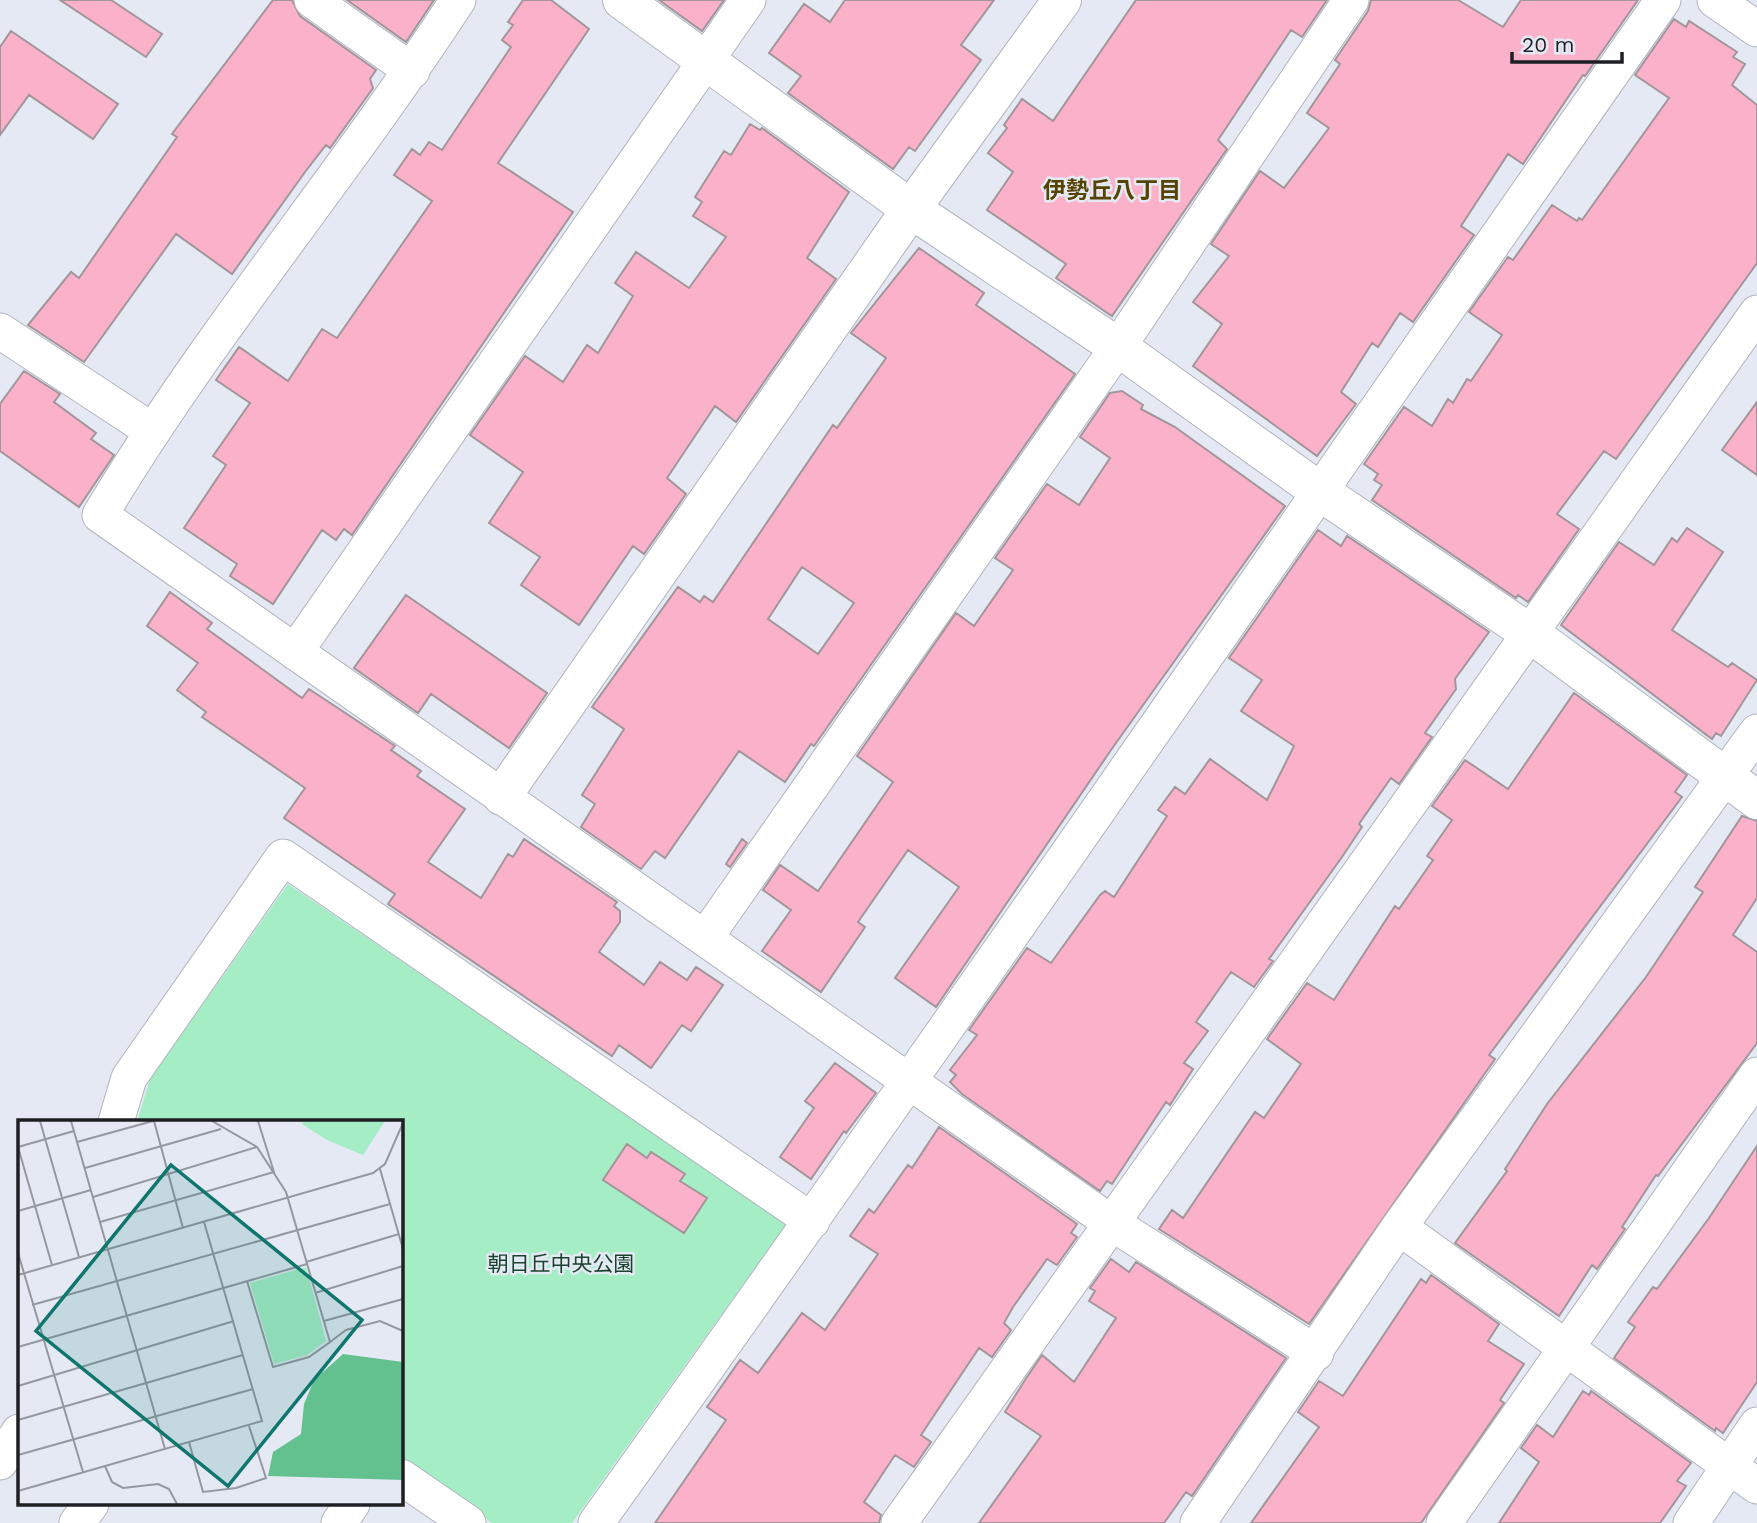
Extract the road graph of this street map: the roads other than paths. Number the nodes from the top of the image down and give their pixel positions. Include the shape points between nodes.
1 (312, 0) edge
2 (458, 0) edge
3 (622, 0) edge
4 (748, 0) edge
5 (1062, 0) edge
6 (1350, 0) edge
7 (1663, 0) edge
8 (1715, 0) edge
9 (1757, 29) edge
10 (705, 59) junction
11 (412, 71) junction
12 (911, 209) junction
13 (1757, 313) edge
14 (0, 331) edge
15 (1118, 347) junction
16 (151, 429) junction
17 (1319, 491) junction
18 (1531, 634) junction
19 (295, 652) junction
20 (1757, 732) edge
21 (1724, 778) junction
22 (502, 796) junction
23 (1757, 800) edge
24 (705, 938) junction
25 (1757, 1075) edge
26 (911, 1083) junction
27 (117, 1120) edge
28 (812, 1221) junction
29 (1110, 1222) junction
30 (1399, 1227) junction
31 (1566, 1348) junction
32 (1316, 1353) junction
33 (1757, 1425) edge
34 (18, 1435) edge
35 (0, 1462) edge
36 (1743, 1476) edge
37 (402, 1478) edge
38 (90, 1506) edge
39 (351, 1506) edge
40 (77, 1523) edge
41 (339, 1523) edge
42 (468, 1523) edge
43 (596, 1523) edge
44 (899, 1523) edge
45 (1198, 1523) edge
46 (1444, 1523) edge
47 (1690, 1523) edge

1 - 11 street
2 - 11 street
3 - 10 street
4 - 10 street
5 - 12 street
6 - 15 street
7 - 17 street
8 - 9 street
10 - 12 street
10 - 19 street
11 - 16 street
12 - 15 street
12 - 22 street
13 - 18 street
14 - 16 street
15 - 17 street
15 - 24 street
16 - 19 street via 100,515
17 - 18 street
17 - 26 street
18 - 21 street
18 - 29 street
19 - 22 street
20 - 21 street
21 - 23 street
21 - 30 street
22 - 24 street
24 - 26 street
25 - 31 street
26 - 28 street
26 - 29 street
27 - 28 street via 129,1078 283,857
28 - 43 street
29 - 32 street
29 - 44 street
30 - 31 street
30 - 32 street
31 - 36 street
31 - 46 street
32 - 45 street
33 - 36 street
34 - 35 street
36 - 47 street
37 - 42 street
38 - 40 street
39 - 41 street

